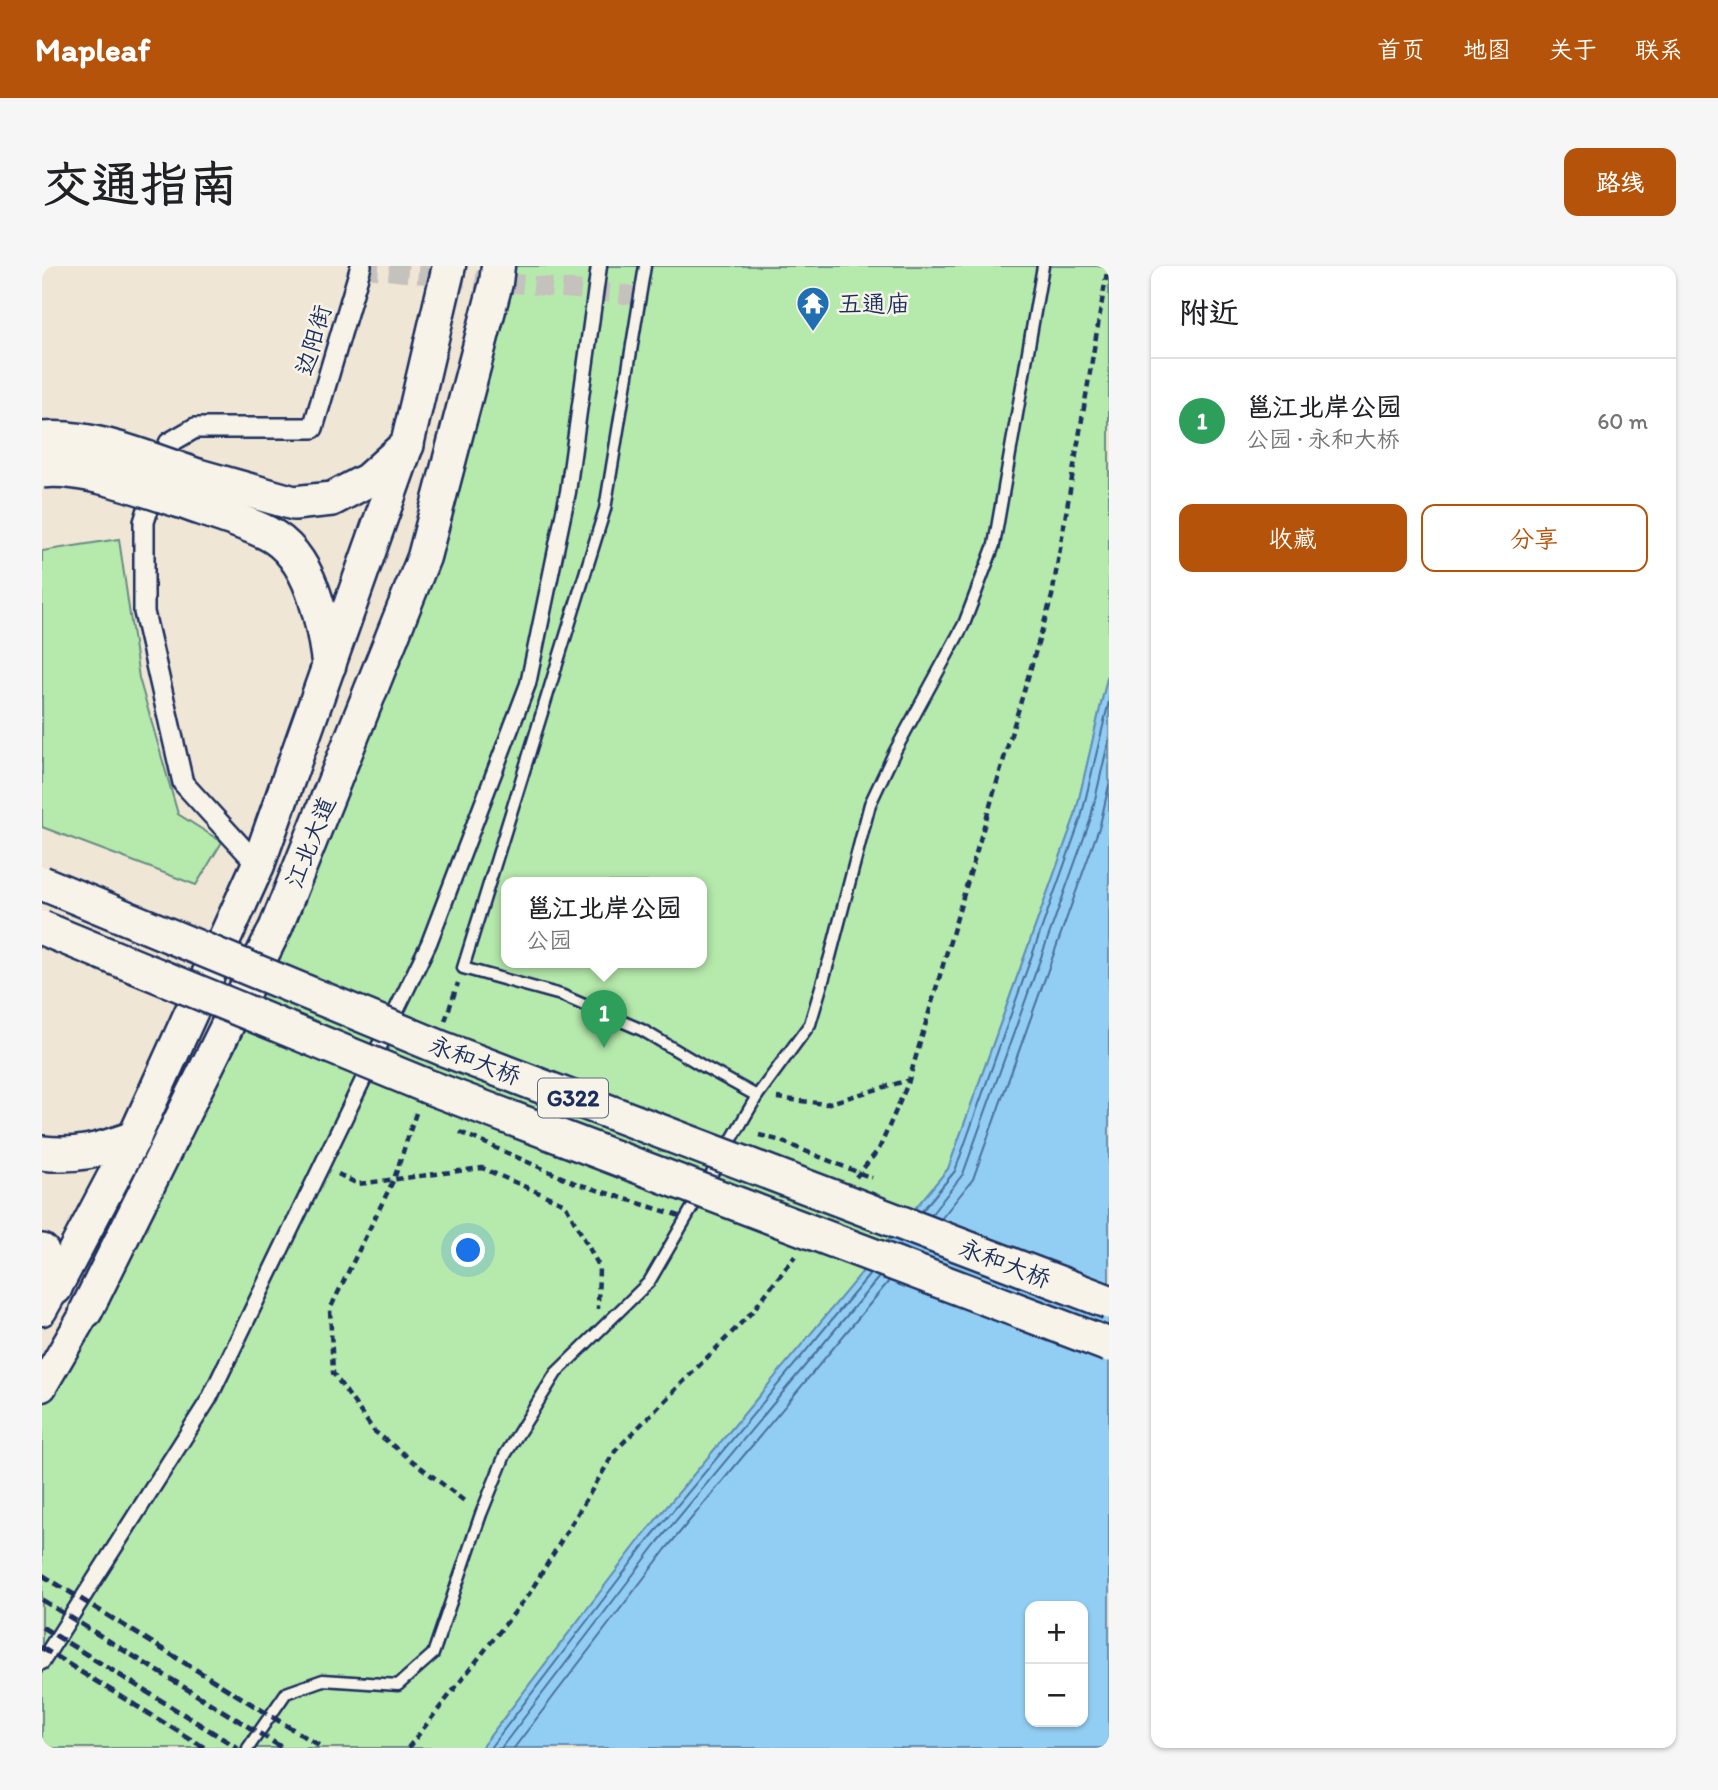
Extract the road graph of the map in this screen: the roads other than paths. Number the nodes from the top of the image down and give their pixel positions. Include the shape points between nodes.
1 (360, 266) edge
2 (449, 266) edge
3 (498, 266) edge
4 (599, 266) edge
5 (645, 266) edge
6 (1043, 266) edge
7 (42, 439) edge
8 (407, 445) junction
9 (42, 471) edge
10 (190, 488) junction
11 (329, 665) junction
12 (258, 865) junction
13 (42, 883) edge
14 (42, 928) edge
15 (757, 1096) junction
16 (134, 1138) junction
17 (42, 1153) edge
18 (42, 1251) edge
19 (49, 1299) edge
20 (1109, 1302) edge
21 (86, 1311) joint
22 (1109, 1345) edge
23 (42, 1387) edge
24 (42, 1662) edge
25 (248, 1748) edge

1 - 12 street, 边阳街 via 313,428 195,428 169,443 144,522 144,612 183,783
2 - 8 main road, 江北大道
3 - 21 main road, 江北大道 via 424,557 276,927
4 - 24 street via 568,492 528,684 429,943 209,1399
5 - 15 lane via 605,509 463,968 561,995 631,1025
6 - 15 lane via 994,545 964,625 870,804 810,1024
7 - 10 highway, bridge via 112,447
8 - 10 highway via 368,481 332,499 294,503
8 - 11 main road, 江北大道
9 - 10 highway, bridge
10 - 11 highway via 269,534 297,559 324,626
11 - 12 main road, 江北大道
12 - 16 main road, 江北大道
13 - 20 highway, 永和大桥 / G322, bridge via 444,1049
14 - 22 highway, 永和大桥 / G322, bridge via 429,1087
15 - 25 lane via 649,1282 556,1373 505,1455 433,1654 398,1685 323,1679 286,1693
16 - 17 highway via 96,1152
16 - 19 main road, 江北大道
18 - 19 highway
21 - 23 main road, 江北大道

